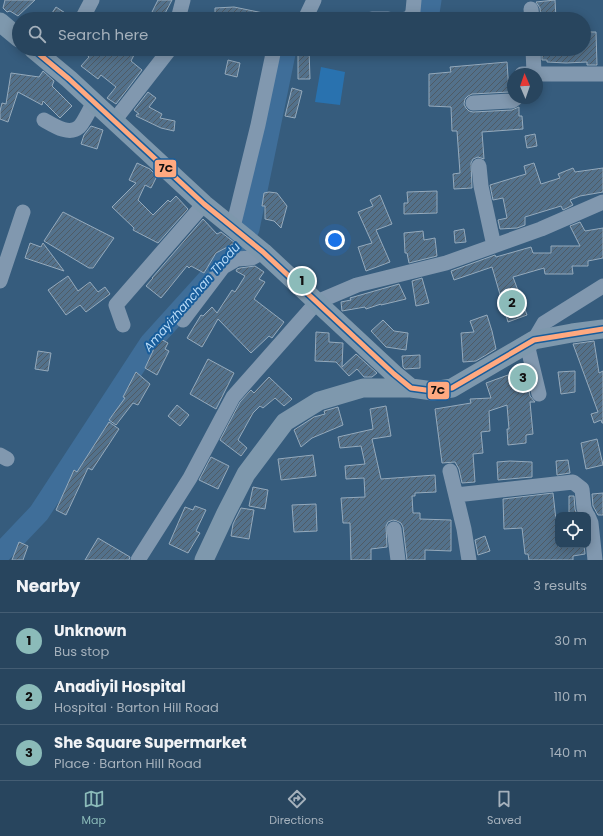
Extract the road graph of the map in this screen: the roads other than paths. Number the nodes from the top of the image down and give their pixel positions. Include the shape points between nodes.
1 (92, 0) edge
2 (183, 0) edge
3 (314, 0) edge
4 (414, 0) edge
5 (86, 12) edge
6 (180, 12) edge
7 (308, 12) edge
8 (412, 12) edge
9 (0, 22) edge
10 (12, 37) edge
11 (44, 56) edge
12 (165, 56) edge
13 (273, 56) edge
14 (532, 56) edge
15 (529, 68) edge
16 (543, 74) edge
17 (603, 74) edge
18 (507, 101) edge
19 (94, 102) junction
20 (473, 103) dead end
21 (44, 120) dead end
22 (114, 121) junction
23 (479, 166) dead end
24 (603, 202) edge
25 (204, 204) junction
26 (23, 212) dead end
27 (235, 228) junction
28 (494, 246) junction
29 (263, 252) junction
30 (0, 281) edge
31 (603, 286) edge
32 (317, 302) junction
33 (183, 320) dead end
34 (123, 325) dead end
35 (603, 329) edge
36 (530, 342) junction
37 (411, 388) junction
38 (539, 394) dead end
39 (450, 471) dead end
40 (456, 495) junction
41 (586, 512) edge
42 (591, 523) edge
43 (394, 529) dead end
44 (138, 560) edge
45 (204, 560) edge
46 (398, 560) edge
47 (469, 560) edge
48 (595, 560) edge

1 - 5 street
2 - 6 street
3 - 7 street
4 - 8 street
9 - 10 main road
11 - 19 main road
12 - 22 street
13 - 27 street
14 - 15 street
16 - 17 street
18 - 20 street
19 - 21 street via 79,127 71,130 55,127
19 - 22 main road
22 - 25 main road
23 - 28 street
24 - 28 street
25 - 27 main road
25 - 34 street via 116,305
26 - 30 street
27 - 29 main road
28 - 32 street via 446,263 357,285
29 - 32 main road
29 - 33 street via 252,258 236,259 223,267
31 - 36 street via 544,323
32 - 37 main road
32 - 44 street via 233,397 190,478
35 - 36 main road
36 - 37 main road via 452,388 433,391
36 - 38 street
37 - 45 main road via 363,388 319,401 285,422 246,474
39 - 40 street
40 - 41 street via 573,482 582,489
40 - 47 street
42 - 48 street
43 - 46 street

